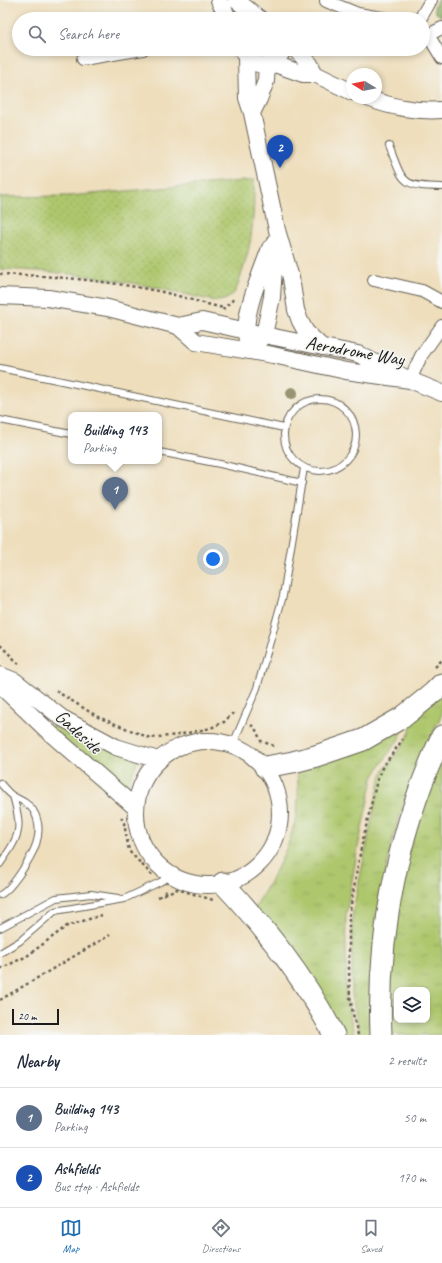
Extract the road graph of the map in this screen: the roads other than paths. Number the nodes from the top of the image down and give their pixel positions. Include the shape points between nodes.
1 (220, 0) edge
2 (236, 0) edge
3 (431, 0) edge
4 (326, 1) edge
5 (225, 12) edge
6 (251, 12) edge
7 (353, 12) edge
8 (424, 12) edge
9 (442, 28) edge
10 (430, 32) edge
11 (430, 40) edge
12 (101, 56) edge
13 (244, 56) edge
14 (247, 56) edge
15 (279, 56) edge
16 (301, 56) edge
17 (442, 58) edge
18 (83, 59) dead end
19 (269, 63) junction
20 (315, 74) junction
21 (346, 89) edge
22 (382, 102) edge
23 (442, 110) edge
24 (252, 113) junction
25 (389, 146) dead end
26 (442, 187) edge
27 (276, 230) junction
28 (374, 280) dead end
29 (0, 296) edge
30 (442, 302) edge
31 (178, 326) junction
32 (442, 326) edge
33 (246, 331) junction
34 (264, 335) junction
35 (322, 347) junction
36 (250, 352) junction
37 (0, 368) edge
38 (410, 380) junction
39 (442, 393) edge
40 (0, 420) edge
41 (284, 428) junction
42 (68, 433) edge
43 (162, 453) edge
44 (304, 468) junction
45 (302, 483) junction
46 (0, 675) edge
47 (0, 680) edge
48 (442, 684) edge
49 (442, 736) edge
50 (233, 744) junction
51 (158, 760) junction
52 (265, 767) junction
53 (0, 783) edge
54 (12, 796) junction
55 (136, 808) junction
56 (0, 864) edge
57 (166, 879) junction
58 (219, 892) junction
59 (0, 895) edge
60 (124, 899) junction
61 (0, 928) edge
62 (0, 953) edge
63 (334, 1035) edge
64 (382, 1035) edge

1 - 5 street
2 - 6 street
3 - 8 street
4 - 7 street
9 - 10 street
11 - 17 street
12 - 18 street
13 - 24 street via 247,98
14 - 19 street via 256,64
15 - 19 street
16 - 20 street via 310,64
19 - 20 street via 303,74
19 - 24 street via 266,81
20 - 21 street
22 - 23 street via 400,107
24 - 27 street
25 - 26 lane via 405,181 422,187
27 - 33 street via 256,285
27 - 34 street via 272,297
27 - 35 street via 291,278 300,321 306,332
28 - 30 street via 422,291
29 - 31 street, Aerodrome Way via 48,298 108,308
31 - 33 street, Aerodrome Way via 202,321
31 - 36 street, Aerodrome Way via 196,342
32 - 38 street via 421,356
33 - 34 street, Aerodrome Way
33 - 36 street
34 - 35 street, Aerodrome Way
34 - 36 street
35 - 38 street, Aerodrome Way via 358,354
36 - 38 street, Aerodrome Way via 346,371
37 - 41 lane
38 - 39 street
40 - 42 lane
41 - 44 lane via 288,451
41 - 44 lane via 293,411 308,400 327,399 344,407 350,414 356,432 354,446 348,458 332,469 323,471
43 - 45 lane
44 - 45 lane
45 - 50 lane via 283,596 257,688
46 - 51 street, Gadeside via 15,681 62,718 116,748
47 - 55 street, Gadeside via 7,692 50,733
48 - 52 highway via 404,717 363,740 316,756
49 - 64 highway via 413,807 393,883 386,920 383,959
50 - 51 street via 206,740 193,742 174,749
50 - 52 street via 245,750
51 - 55 street via 143,782
52 - 58 street via 277,791 280,811 274,843 258,865
53 - 54 lane
54 - 56 lane via 20,825 16,838
54 - 59 lane via 23,800 32,810 38,822 39,835 29,860 11,886
55 - 57 street via 136,821 144,846 161,867
57 - 58 street via 210,885
57 - 60 lane
58 - 63 highway via 268,932 299,975
60 - 61 lane via 91,894 56,898
60 - 62 lane via 55,911 20,941

